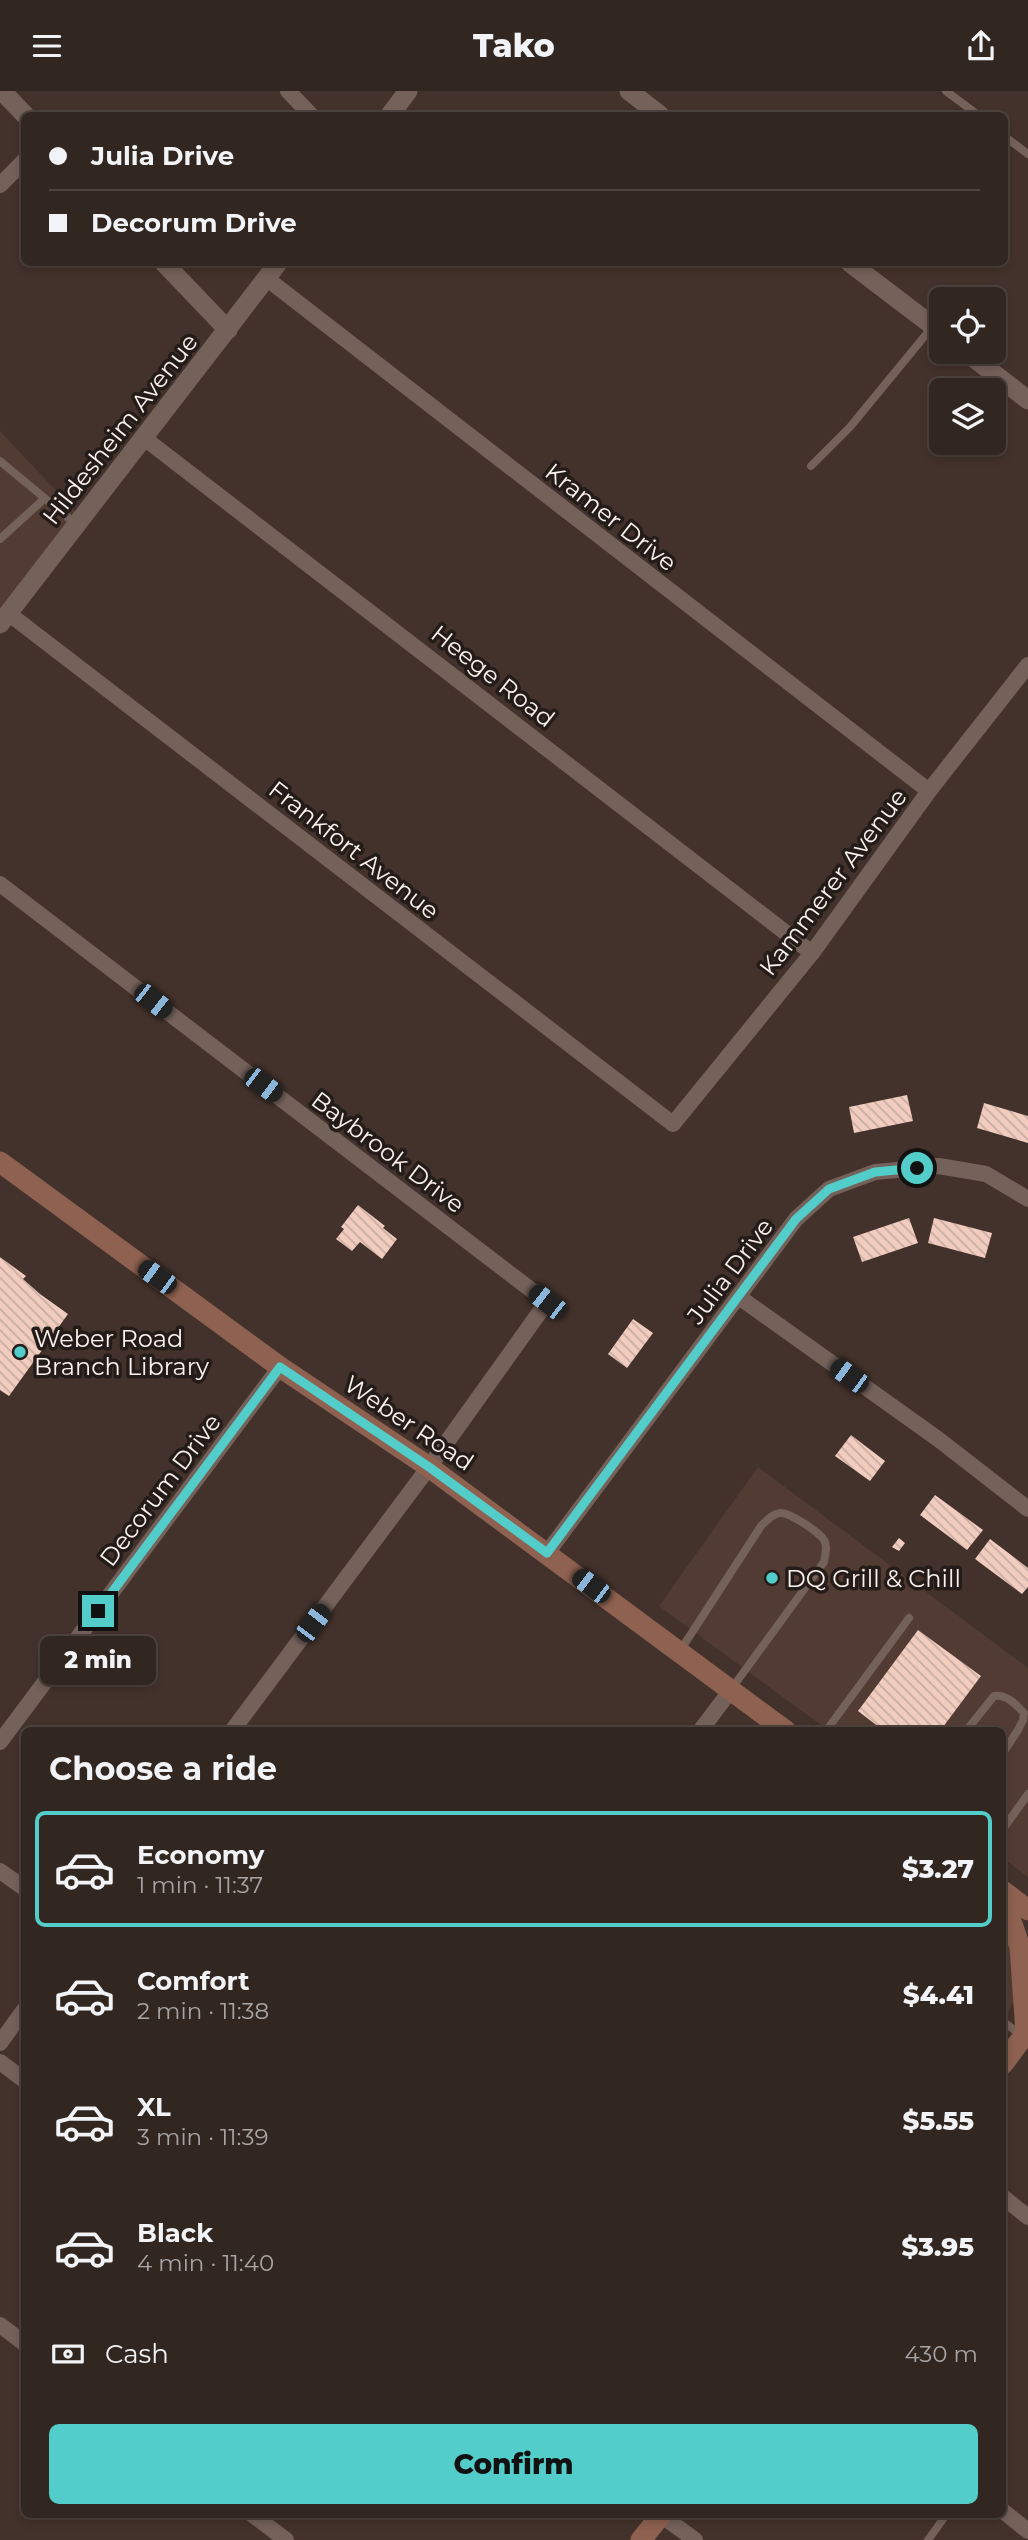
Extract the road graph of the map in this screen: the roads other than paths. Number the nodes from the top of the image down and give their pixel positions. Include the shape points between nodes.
1 (2, 91) edge
2 (288, 91) edge
3 (408, 91) edge
4 (629, 91) edge
5 (946, 91) edge
6 (22, 112) edge
7 (308, 112) edge
8 (392, 112) edge
9 (656, 112) edge
10 (974, 112) edge
11 (1008, 139) edge
12 (1028, 153) edge
13 (21, 164) edge
14 (0, 185) edge
15 (167, 266) edge
16 (854, 266) edge
17 (272, 270) edge
18 (929, 324) edge
19 (228, 330) junction
20 (929, 339) edge
21 (982, 364) edge
22 (1028, 400) edge
23 (144, 438) junction
24 (0, 461) edge
25 (811, 466) dead end
26 (43, 500) junction
27 (76, 525) junction
28 (0, 539) edge
29 (4, 618) edge
30 (1028, 665) edge
31 (929, 791) junction
32 (0, 884) edge
33 (811, 953) junction
34 (673, 1124) joint
35 (0, 1162) edge
36 (1028, 1199) edge
37 (738, 1297) junction
38 (280, 1367) junction
39 (429, 1467) junction
40 (1028, 1509) edge
41 (547, 1553) junction
42 (909, 1618) dead end
43 (680, 1652) junction
44 (731, 1690) junction
45 (235, 1727) edge
46 (703, 1727) edge
47 (781, 1727) edge
48 (829, 1727) edge
49 (969, 1727) edge
50 (0, 1741) edge
51 (1006, 1748) edge
52 (1028, 1794) edge
53 (1006, 1825) edge
54 (0, 1871) edge
55 (21, 1886) edge
56 (1006, 1893) edge
57 (1027, 1906) edge
58 (1006, 1907) edge
59 (21, 2014) edge
60 (1006, 2023) edge
61 (1026, 2034) edge
62 (0, 2043) edge
63 (1006, 2060) edge
64 (0, 2062) edge
65 (21, 2078) edge
66 (1006, 2199) edge
67 (1028, 2217) edge
68 (0, 2325) edge
69 (21, 2341) edge
70 (1006, 2513) edge
71 (257, 2518) edge
72 (659, 2518) edge
73 (665, 2518) edge
74 (944, 2518) edge
75 (1028, 2531) edge
76 (286, 2540) edge
77 (641, 2540) edge
78 (695, 2540) edge
79 (928, 2540) edge

1 - 6 street
2 - 7 street
3 - 8 street
4 - 9 street
5 - 10 lane
11 - 12 lane
13 - 14 street
15 - 19 street
16 - 18 street
17 - 19 street, Hildesheim Avenue
17 - 31 street, Kramer Drive
19 - 23 street, Hildesheim Avenue
20 - 25 lane
21 - 22 street
23 - 27 street, Hildesheim Avenue
23 - 33 street, Heege Road
24 - 26 lane
26 - 27 lane
26 - 28 lane
27 - 29 street, Hildesheim Avenue
29 - 34 street, Frankfort Avenue
30 - 31 street, Kammerer Avenue
31 - 33 street, Kammerer Avenue
32 - 39 street, Baybrook Drive via 547,1302
33 - 34 street, Kammerer Avenue
35 - 38 main road, Weber Road
36 - 37 street, Julia Drive via 986,1174 939,1166 875,1172 829,1189 820,1197 796,1219
37 - 40 street
37 - 41 street, Julia Drive
38 - 39 main road, Weber Road
38 - 50 street, Decorum Drive
39 - 41 main road, Weber Road
39 - 45 street
41 - 43 main road, Weber Road
42 - 48 lane
43 - 44 main road, Weber Road
43 - 44 lane via 761,1526 771,1516 791,1515 824,1540 824,1562
44 - 46 street
44 - 47 main road, Weber Road
49 - 51 lane via 994,1696 1009,1699 1024,1713
52 - 53 lane
54 - 55 street
56 - 57 main road
58 - 61 main road via 1020,1947
59 - 62 street
60 - 61 lane
61 - 63 main road
64 - 65 street
66 - 67 street
68 - 69 street
70 - 75 street
71 - 76 street
72 - 77 main road
73 - 78 street
74 - 79 lane

